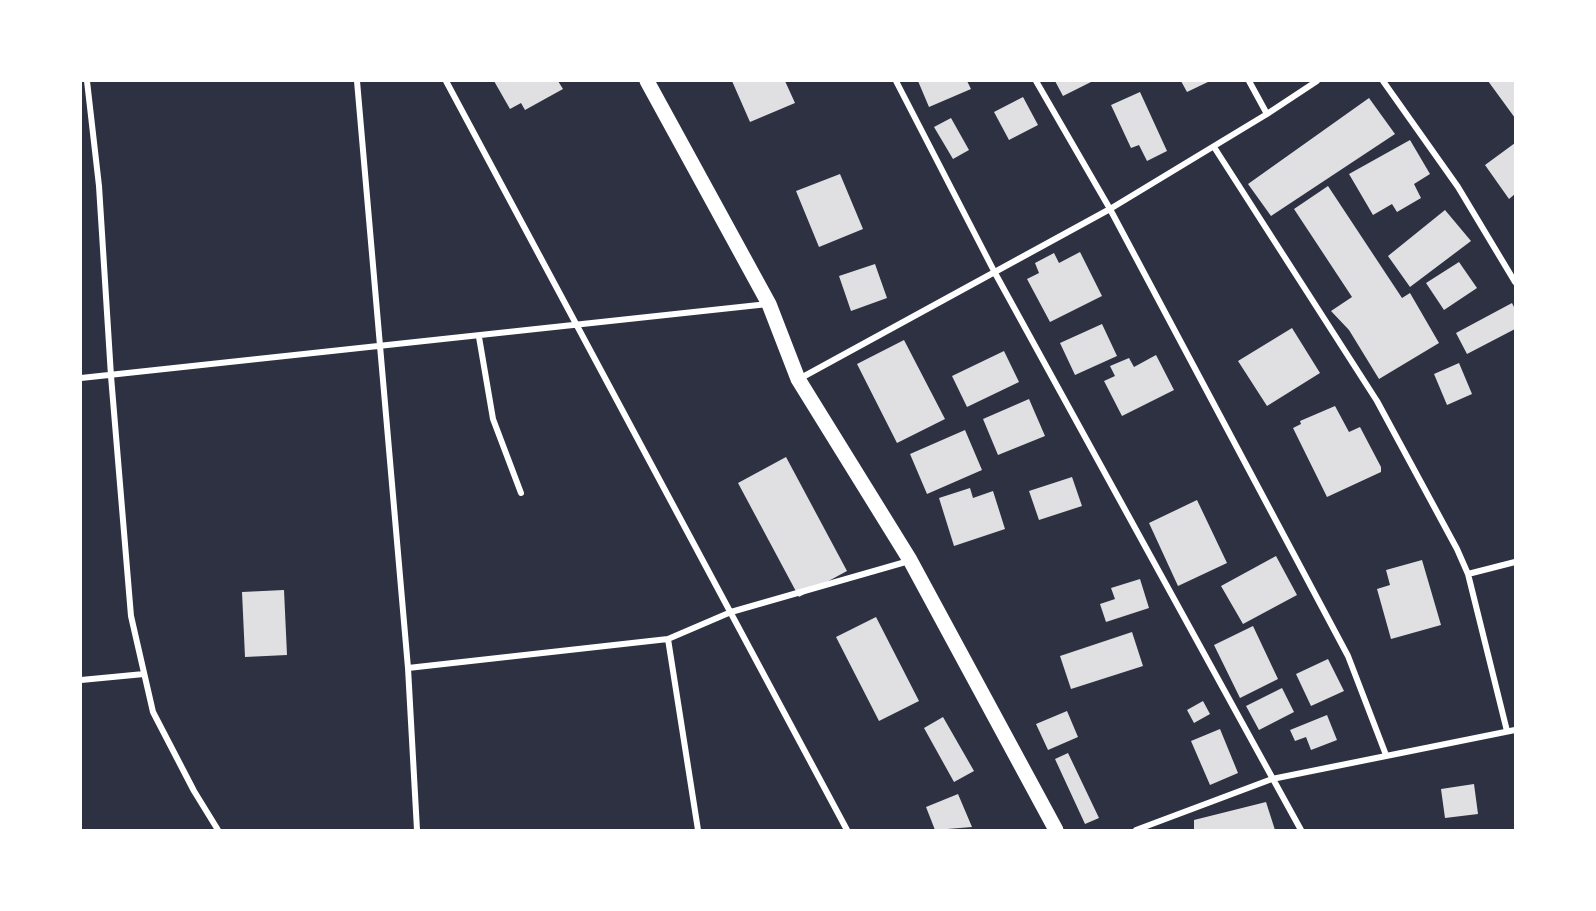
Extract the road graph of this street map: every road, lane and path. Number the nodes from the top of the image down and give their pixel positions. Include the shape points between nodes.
1 (87, 81) edge
2 (357, 81) edge
3 (446, 81) edge
4 (647, 81) edge
5 (896, 81) edge
6 (1036, 81) edge
7 (1249, 81) edge
8 (1317, 81) edge
9 (1383, 81) edge
10 (1267, 114) junction
11 (1214, 147) junction
12 (1110, 209) junction
13 (995, 273) junction
14 (1515, 282) edge
15 (769, 304) junction
16 (575, 325) junction
17 (479, 337) junction
18 (380, 347) junction
19 (111, 376) junction
20 (81, 378) edge
21 (798, 379) junction
22 (521, 493) dead end
23 (909, 560) junction
24 (1515, 562) edge
25 (1468, 574) junction
26 (731, 612) junction
27 (668, 639) junction
28 (408, 668) junction
29 (144, 674) junction
30 (81, 680) edge
31 (1515, 730) edge
32 (1507, 731) junction
33 (1386, 755) junction
34 (1272, 779) junction
35 (218, 830) edge
36 (417, 830) edge
37 (698, 830) edge
38 (846, 830) edge
39 (1056, 830) edge
40 (1136, 830) edge
41 (1300, 830) edge

1 - 19 street via 99,186
2 - 18 street
3 - 16 street
4 - 15 main road
5 - 13 street
6 - 12 street
7 - 10 street
8 - 10 street
9 - 14 street via 1458,188
10 - 11 street
11 - 12 street
11 - 25 street via 1377,401
12 - 13 street
12 - 33 street via 1348,656
13 - 21 street
13 - 34 street
15 - 16 street
15 - 21 main road
16 - 17 street
16 - 26 street
17 - 18 street
17 - 22 street via 493,419
18 - 19 street
18 - 28 street
19 - 20 street
19 - 29 street via 131,616
21 - 23 main road
23 - 26 street
23 - 39 main road
24 - 25 street
25 - 32 street
26 - 27 street
26 - 38 street
27 - 28 street
27 - 37 street
28 - 36 street
29 - 30 street
29 - 35 street via 159,725
31 - 32 street
32 - 33 street
33 - 34 street
34 - 40 street
34 - 41 street

